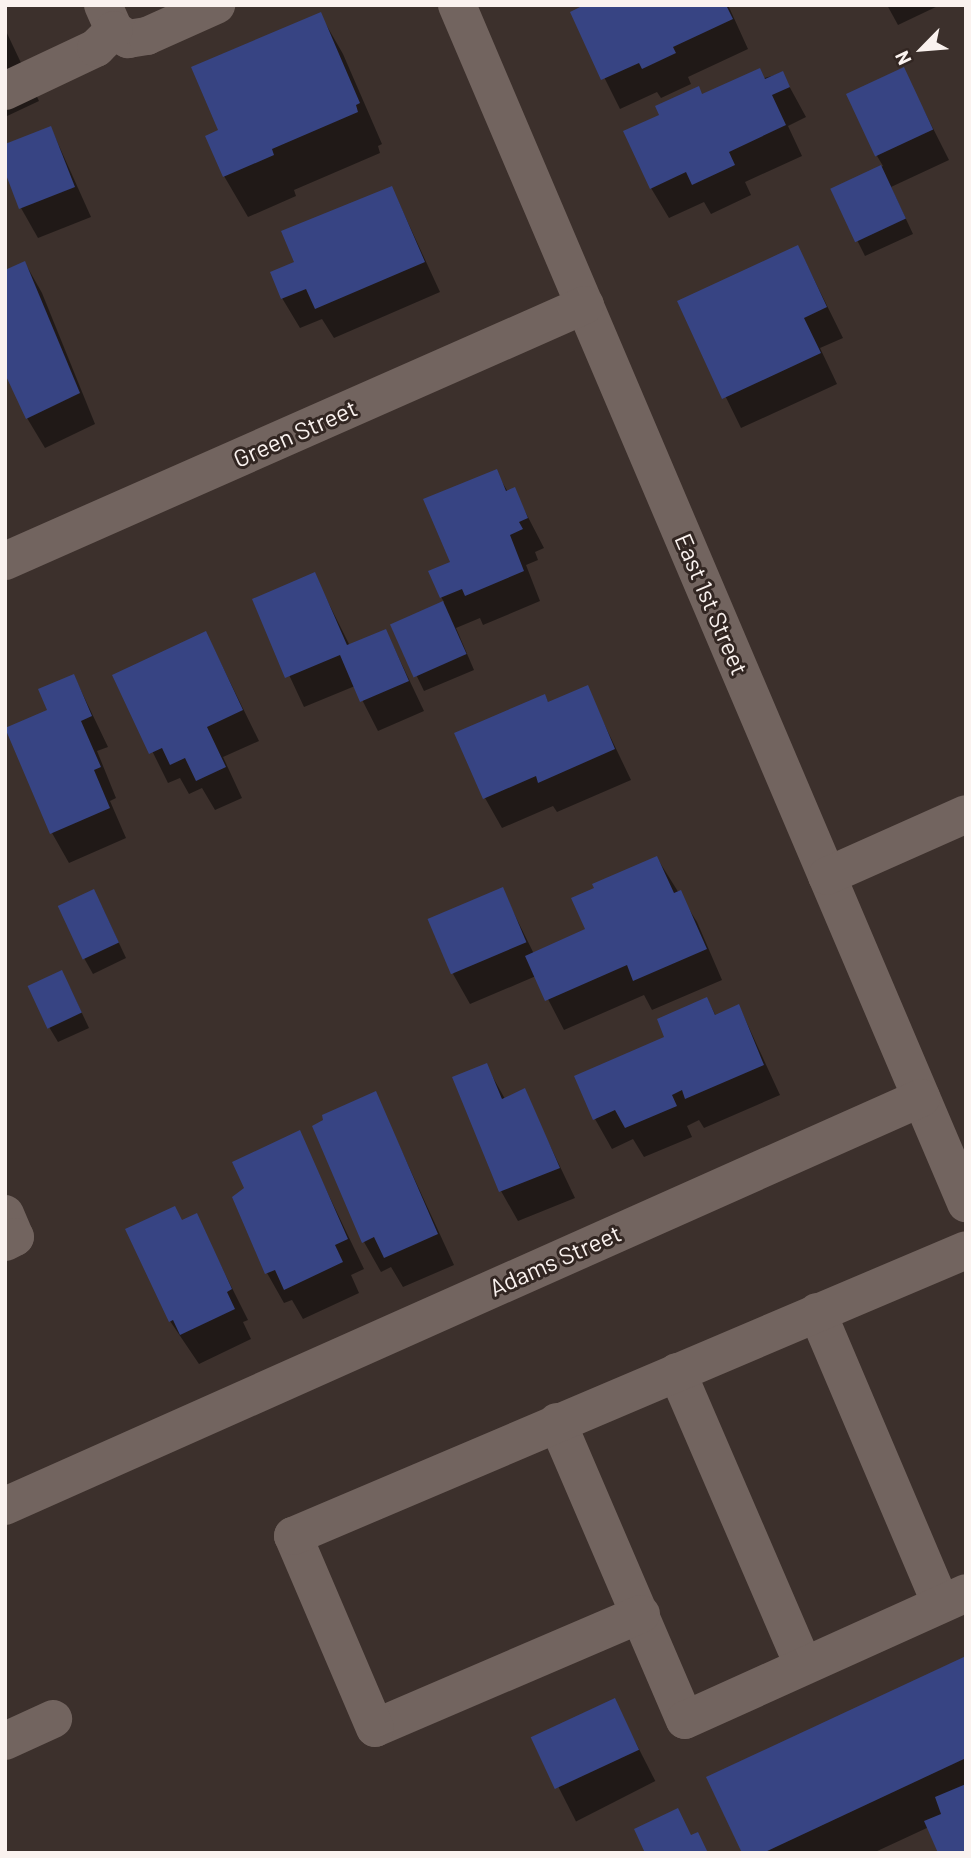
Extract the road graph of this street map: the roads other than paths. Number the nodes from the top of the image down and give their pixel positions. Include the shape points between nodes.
1 (216, 5) edge
2 (457, 5) edge
3 (108, 18) edge
4 (5, 91) edge
5 (585, 305) junction
6 (5, 561) edge
7 (966, 814) edge
8 (827, 876) junction
9 (921, 1098) junction
10 (963, 1188) edge
11 (5, 1214) edge
12 (5, 1242) edge
13 (966, 1250) edge
14 (817, 1312) junction
15 (677, 1372) junction
16 (557, 1422) junction
17 (5, 1506) edge
18 (953, 1599) edge
19 (641, 1614) junction
20 (803, 1665) junction
21 (53, 1718) dead end
22 (5, 1741) edge

1 - 3 street via 148,36 128,39
2 - 5 street, East 1st Street
3 - 4 street via 96,48
5 - 6 street, Green Street
5 - 8 street, East 1st Street
7 - 8 street
8 - 9 street, East 1st Street
9 - 10 street, East 1st Street
9 - 17 street, Adams Street
11 - 12 street via 15,1237
13 - 14 street
14 - 15 street
14 - 18 street
15 - 16 street
15 - 20 street
16 - 19 street
16 - 19 street via 293,1536 375,1728
18 - 20 street
19 - 20 street via 685,1720
21 - 22 street

